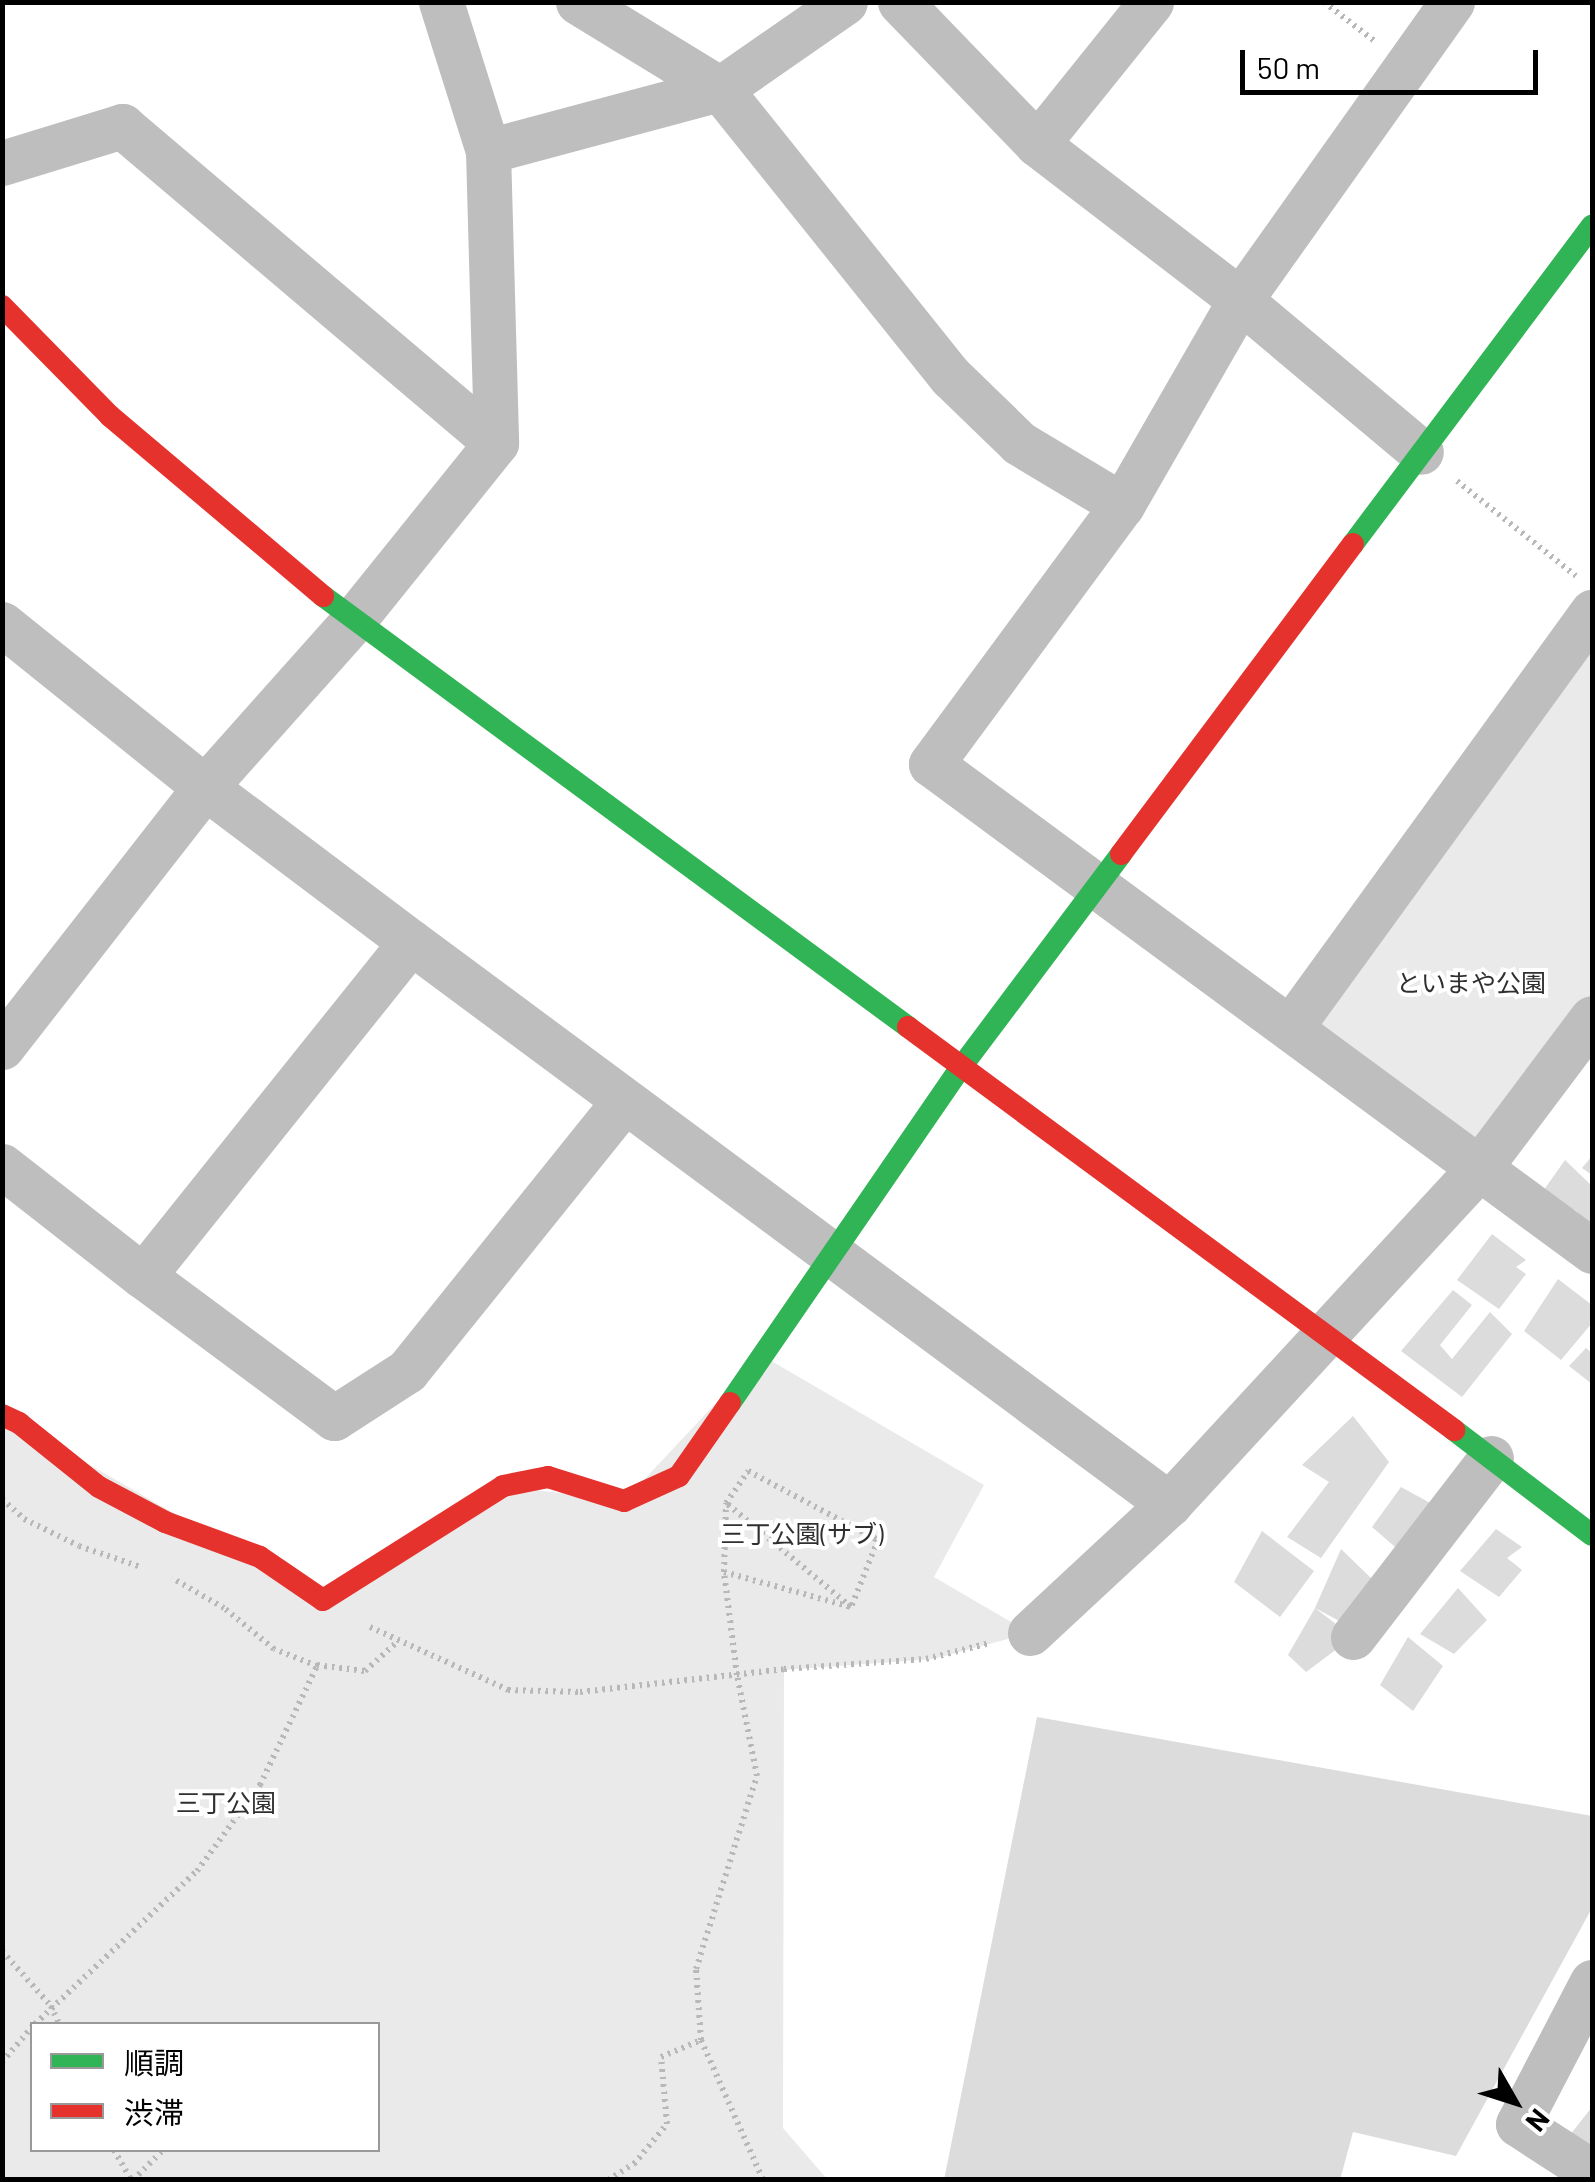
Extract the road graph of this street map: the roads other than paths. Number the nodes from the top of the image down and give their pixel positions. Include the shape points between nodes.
1 (441, 2) edge
2 (578, 2) edge
3 (900, 2) edge
4 (1151, 2) edge
5 (1452, 2) edge
6 (819, 9) edge
7 (720, 88) junction
8 (1037, 144) junction
9 (488, 152) junction
10 (2, 163) edge
11 (1592, 226) edge
12 (1240, 300) junction
13 (2, 306) edge
14 (496, 443) junction
15 (1421, 452) junction
16 (1122, 506) junction
17 (1592, 612) edge
18 (353, 621) junction
19 (7, 637) edge
20 (205, 787) junction
21 (1096, 886) junction
22 (410, 942) junction
23 (1592, 1018) edge
24 (1290, 1027) junction
25 (2, 1047) edge
26 (962, 1066) junction
27 (624, 1102) junction
28 (2, 1166) edge
29 (1480, 1167) junction
30 (1592, 1251) edge
31 (828, 1254) junction
32 (143, 1276) junction
33 (1325, 1332) junction
34 (2, 1416) edge
35 (1491, 1458) junction
36 (1169, 1504) junction
37 (1592, 1534) edge
38 (1030, 1632) road end
39 (1353, 1638) dead end
40 (1592, 1982) edge
41 (1592, 2172) edge

1 - 9 street
2 - 7 street
3 - 8 street
4 - 8 street
5 - 12 street
6 - 7 street
7 - 9 street
7 - 16 street via 951,377 1019,443
8 - 12 street
9 - 14 street
10 - 14 street via 122,126
11 - 15 street
12 - 15 street
12 - 16 street
13 - 18 street via 110,416
14 - 18 street
15 - 21 street
16 - 21 street via 931,764
17 - 24 street
18 - 20 street
18 - 26 street
19 - 20 street
20 - 22 street
20 - 25 street
21 - 24 street
21 - 26 street
22 - 27 street
22 - 32 street
23 - 29 street
24 - 29 street
26 - 31 street
26 - 33 street
27 - 31 street
27 - 32 street via 407,1370 334,1418
28 - 32 street
29 - 30 street
29 - 33 street
31 - 34 street via 678,1476 624,1501 548,1478 502,1486 323,1600 260,1557 165,1522 99,1487
31 - 36 street
33 - 35 street
33 - 36 street
35 - 37 street
35 - 39 street
36 - 38 street
40 - 41 street via 1518,2124

